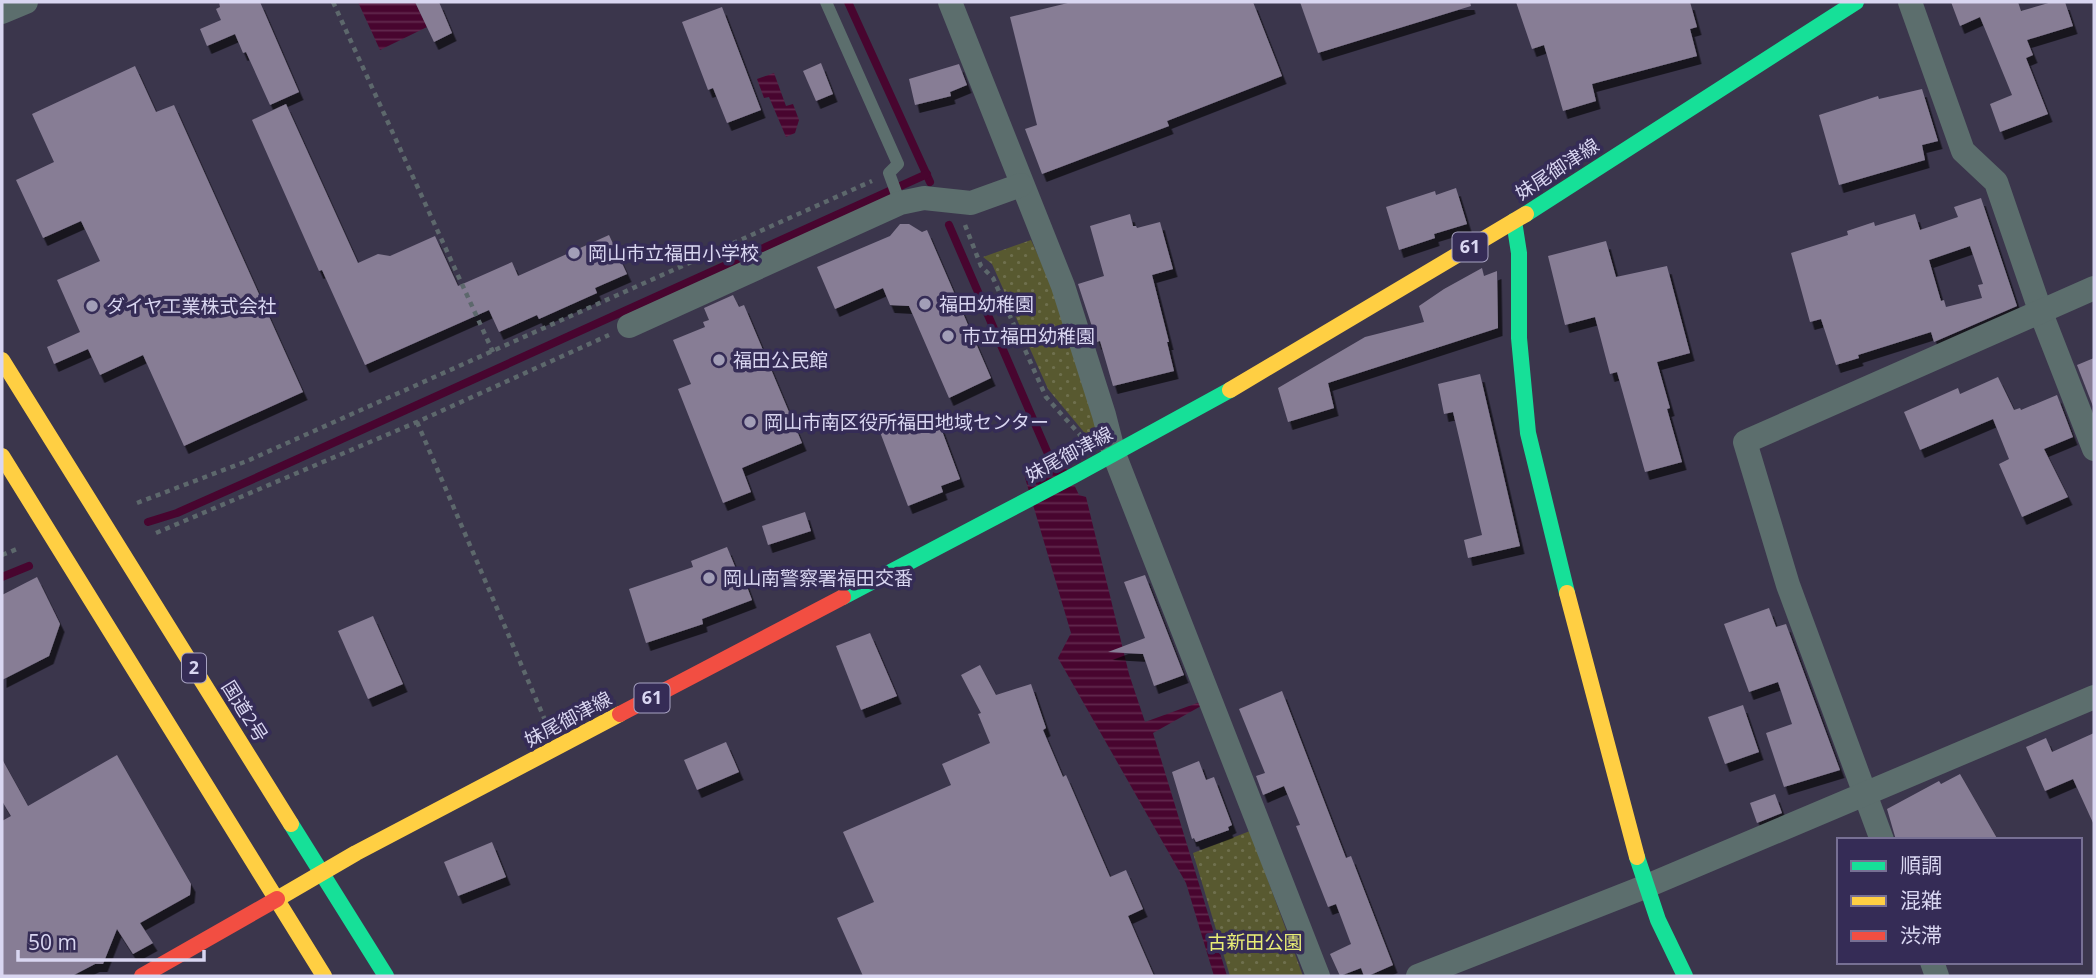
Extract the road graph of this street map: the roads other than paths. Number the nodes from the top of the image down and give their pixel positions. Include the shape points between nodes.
1 (26, 2) edge
2 (826, 2) edge
3 (950, 2) edge
4 (1856, 2) edge
5 (1910, 2) edge
6 (2, 12) edge
7 (1021, 185) junction
8 (899, 199) junction
9 (1514, 221) junction
10 (2094, 288) edge
11 (2041, 313) junction
12 (629, 326) road end
13 (2, 360) edge
14 (2094, 449) edge
15 (1114, 454) junction
16 (2, 456) edge
17 (2094, 698) edge
18 (1864, 796) junction
19 (1881, 838) edge
20 (322, 873) junction
21 (1647, 886) junction
22 (277, 900) junction
23 (142, 976) edge
24 (324, 976) edge
25 (386, 976) edge
26 (1318, 976) edge
27 (1418, 976) edge
28 (1685, 976) edge

1 - 6 street
2 - 8 lane via 898,164 890,176
3 - 7 street
4 - 9 main road, 妹尾御津線 / 61
5 - 11 street via 1964,151 1996,182
7 - 8 street via 971,203
7 - 15 street via 1063,286
8 - 12 street
9 - 15 main road, 妹尾御津線 / 61 via 1259,374
9 - 21 main road via 1528,433 1553,545
10 - 11 street
11 - 14 street
11 - 18 street via 1745,442 1788,585
13 - 20 main road, 国道2号 / 2
15 - 20 main road, 妹尾御津線 / 61
15 - 26 street
16 - 22 main road
17 - 18 street
18 - 19 street
18 - 21 street
20 - 22 main road, 妹尾御津線 / 61
20 - 25 main road, 国道2号 / 2
21 - 27 street
21 - 28 main road
22 - 23 main road, 妹尾御津線
22 - 24 main road

